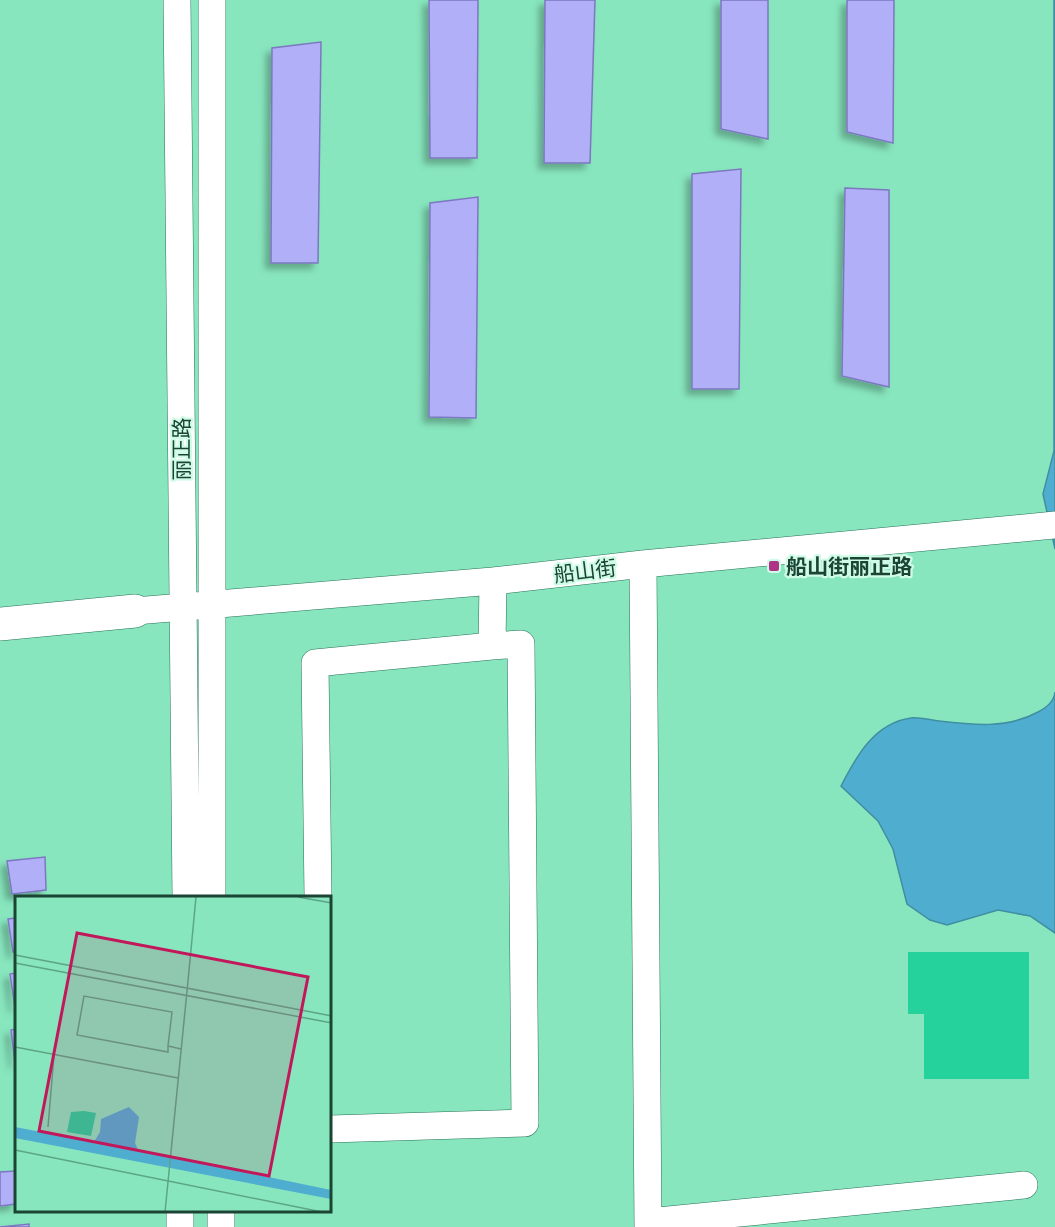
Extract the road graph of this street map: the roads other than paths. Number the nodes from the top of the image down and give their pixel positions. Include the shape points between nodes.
1 (177, 0) edge
2 (212, 0) edge
3 (1045, 526) edge
4 (643, 564) junction
5 (493, 581) junction
6 (213, 603) junction
7 (183, 606) junction
8 (135, 611) joint
9 (0, 624) edge
10 (492, 646) junction
11 (186, 896) edge
12 (212, 896) edge
13 (318, 896) edge
14 (332, 1129) edge
15 (1024, 1185) dead end
16 (222, 1212) edge
17 (648, 1225) edge
18 (221, 1227) edge

1 - 7 street, 丽正路
2 - 6 street
3 - 4 street, 船山街
4 - 5 street, 船山街
4 - 17 street
5 - 6 street, 船山街
5 - 10 street
6 - 7 street, 船山街
6 - 12 street
7 - 8 street, 船山街
7 - 11 street, 丽正路
8 - 9 main road
10 - 13 street via 315,663
10 - 14 street via 521,644 525,1123
15 - 17 street
16 - 18 street

